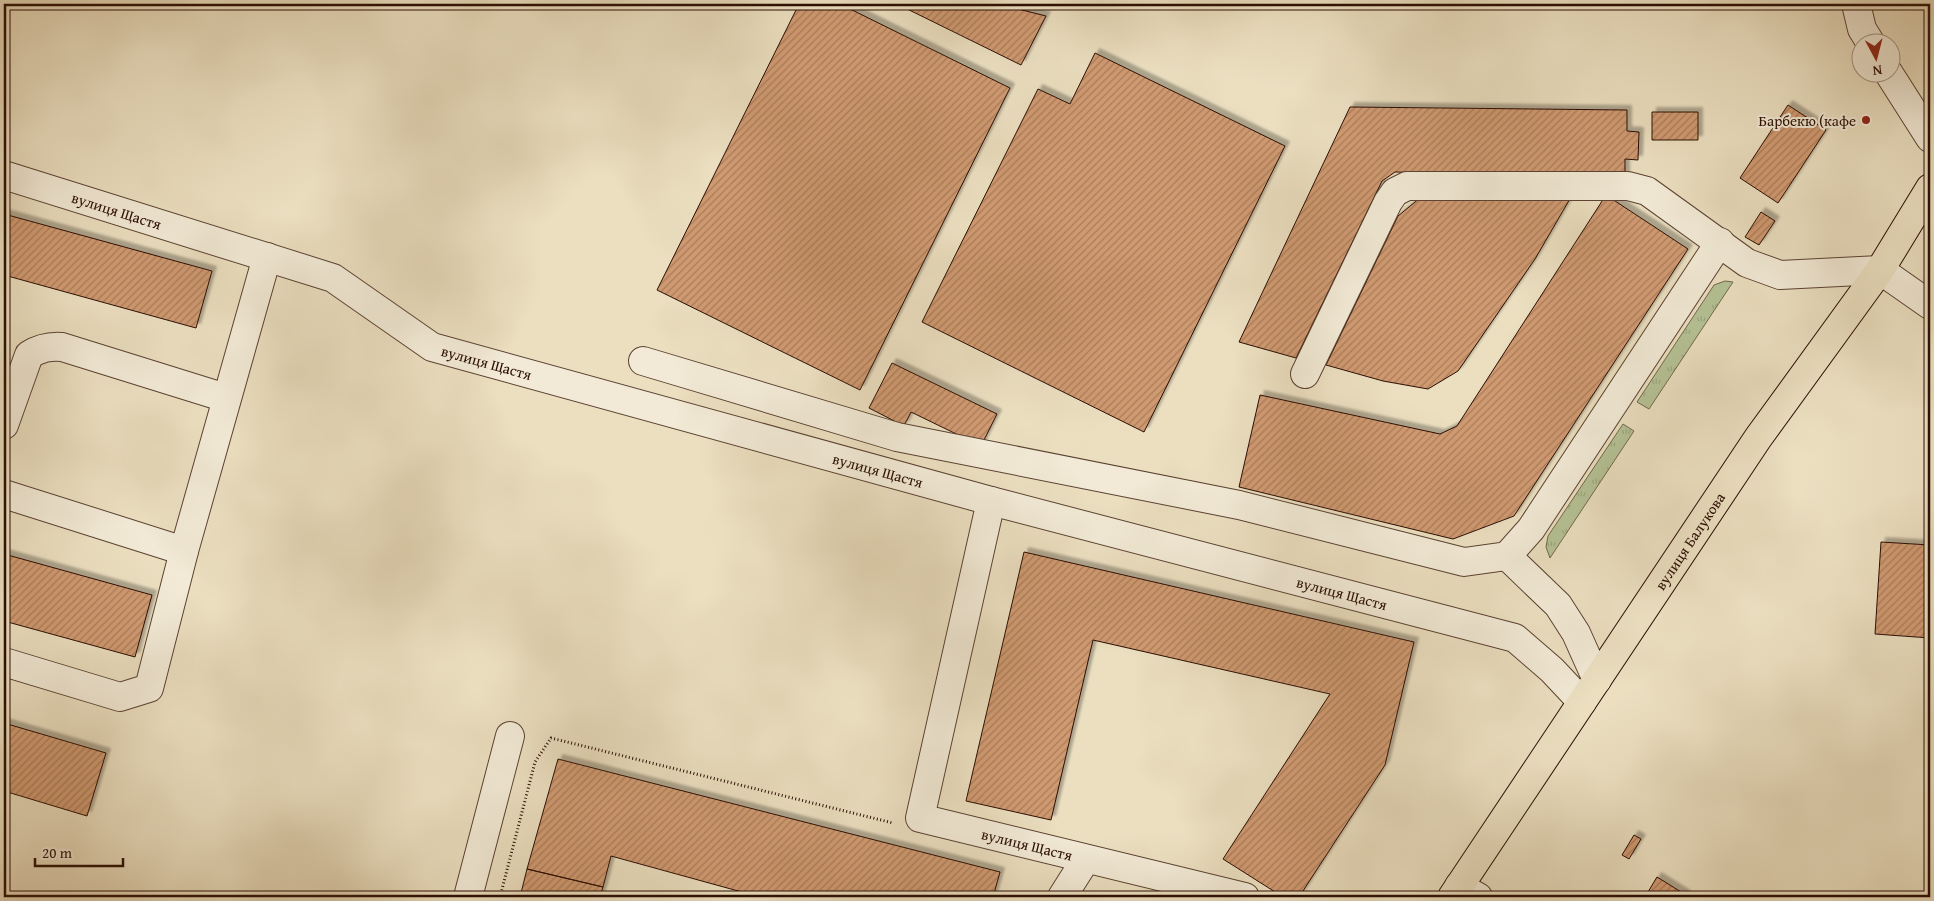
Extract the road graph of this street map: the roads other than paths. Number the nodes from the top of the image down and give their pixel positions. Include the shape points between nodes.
1 (1856, 4) edge
2 (1864, 32) edge
3 (1894, 82) edge
4 (1930, 138) edge
5 (4, 175) edge
6 (1930, 188) edge
7 (1720, 242) junction
8 (267, 257) junction
9 (1880, 270) junction
10 (1930, 305) edge
11 (643, 361) dead end
12 (1306, 374) dead end
13 (226, 398) junction
14 (4, 425) edge
15 (4, 494) edge
16 (991, 501) junction
17 (184, 551) junction
18 (1507, 556) junction
19 (4, 662) edge
20 (1597, 680) junction
21 (1582, 702) junction
22 (510, 736) dead end
23 (1086, 858) junction
24 (1463, 894) edge
25 (468, 897) edge
26 (1062, 897) edge
27 (1245, 897) edge

1 - 2 street
3 - 4 street
5 - 8 street, вулиця Щастя
6 - 9 main road, вулиця Балукова
7 - 9 street via 1747,262 1780,275
7 - 12 street via 1647,191 1628,186 1408,186 1395,192 1388,202
7 - 18 street via 1531,529
8 - 13 street
8 - 16 street, вулиця Щастя via 334,278 432,347
9 - 10 street
9 - 20 main road, вулиця Балукова via 1758,438
11 - 18 street via 896,437 1239,504 1464,562
13 - 14 street via 54,346 29,355
13 - 17 street
15 - 17 street
16 - 21 street, вулиця Щастя via 1515,638
16 - 23 street, вулиця Щастя via 920,818
17 - 19 street via 149,688 120,697
18 - 20 street via 1558,605 1576,634
20 - 21 main road, вулиця Балукова
21 - 24 main road, вулиця Балукова
22 - 25 street
23 - 26 street
23 - 27 street, вулиця Щастя

